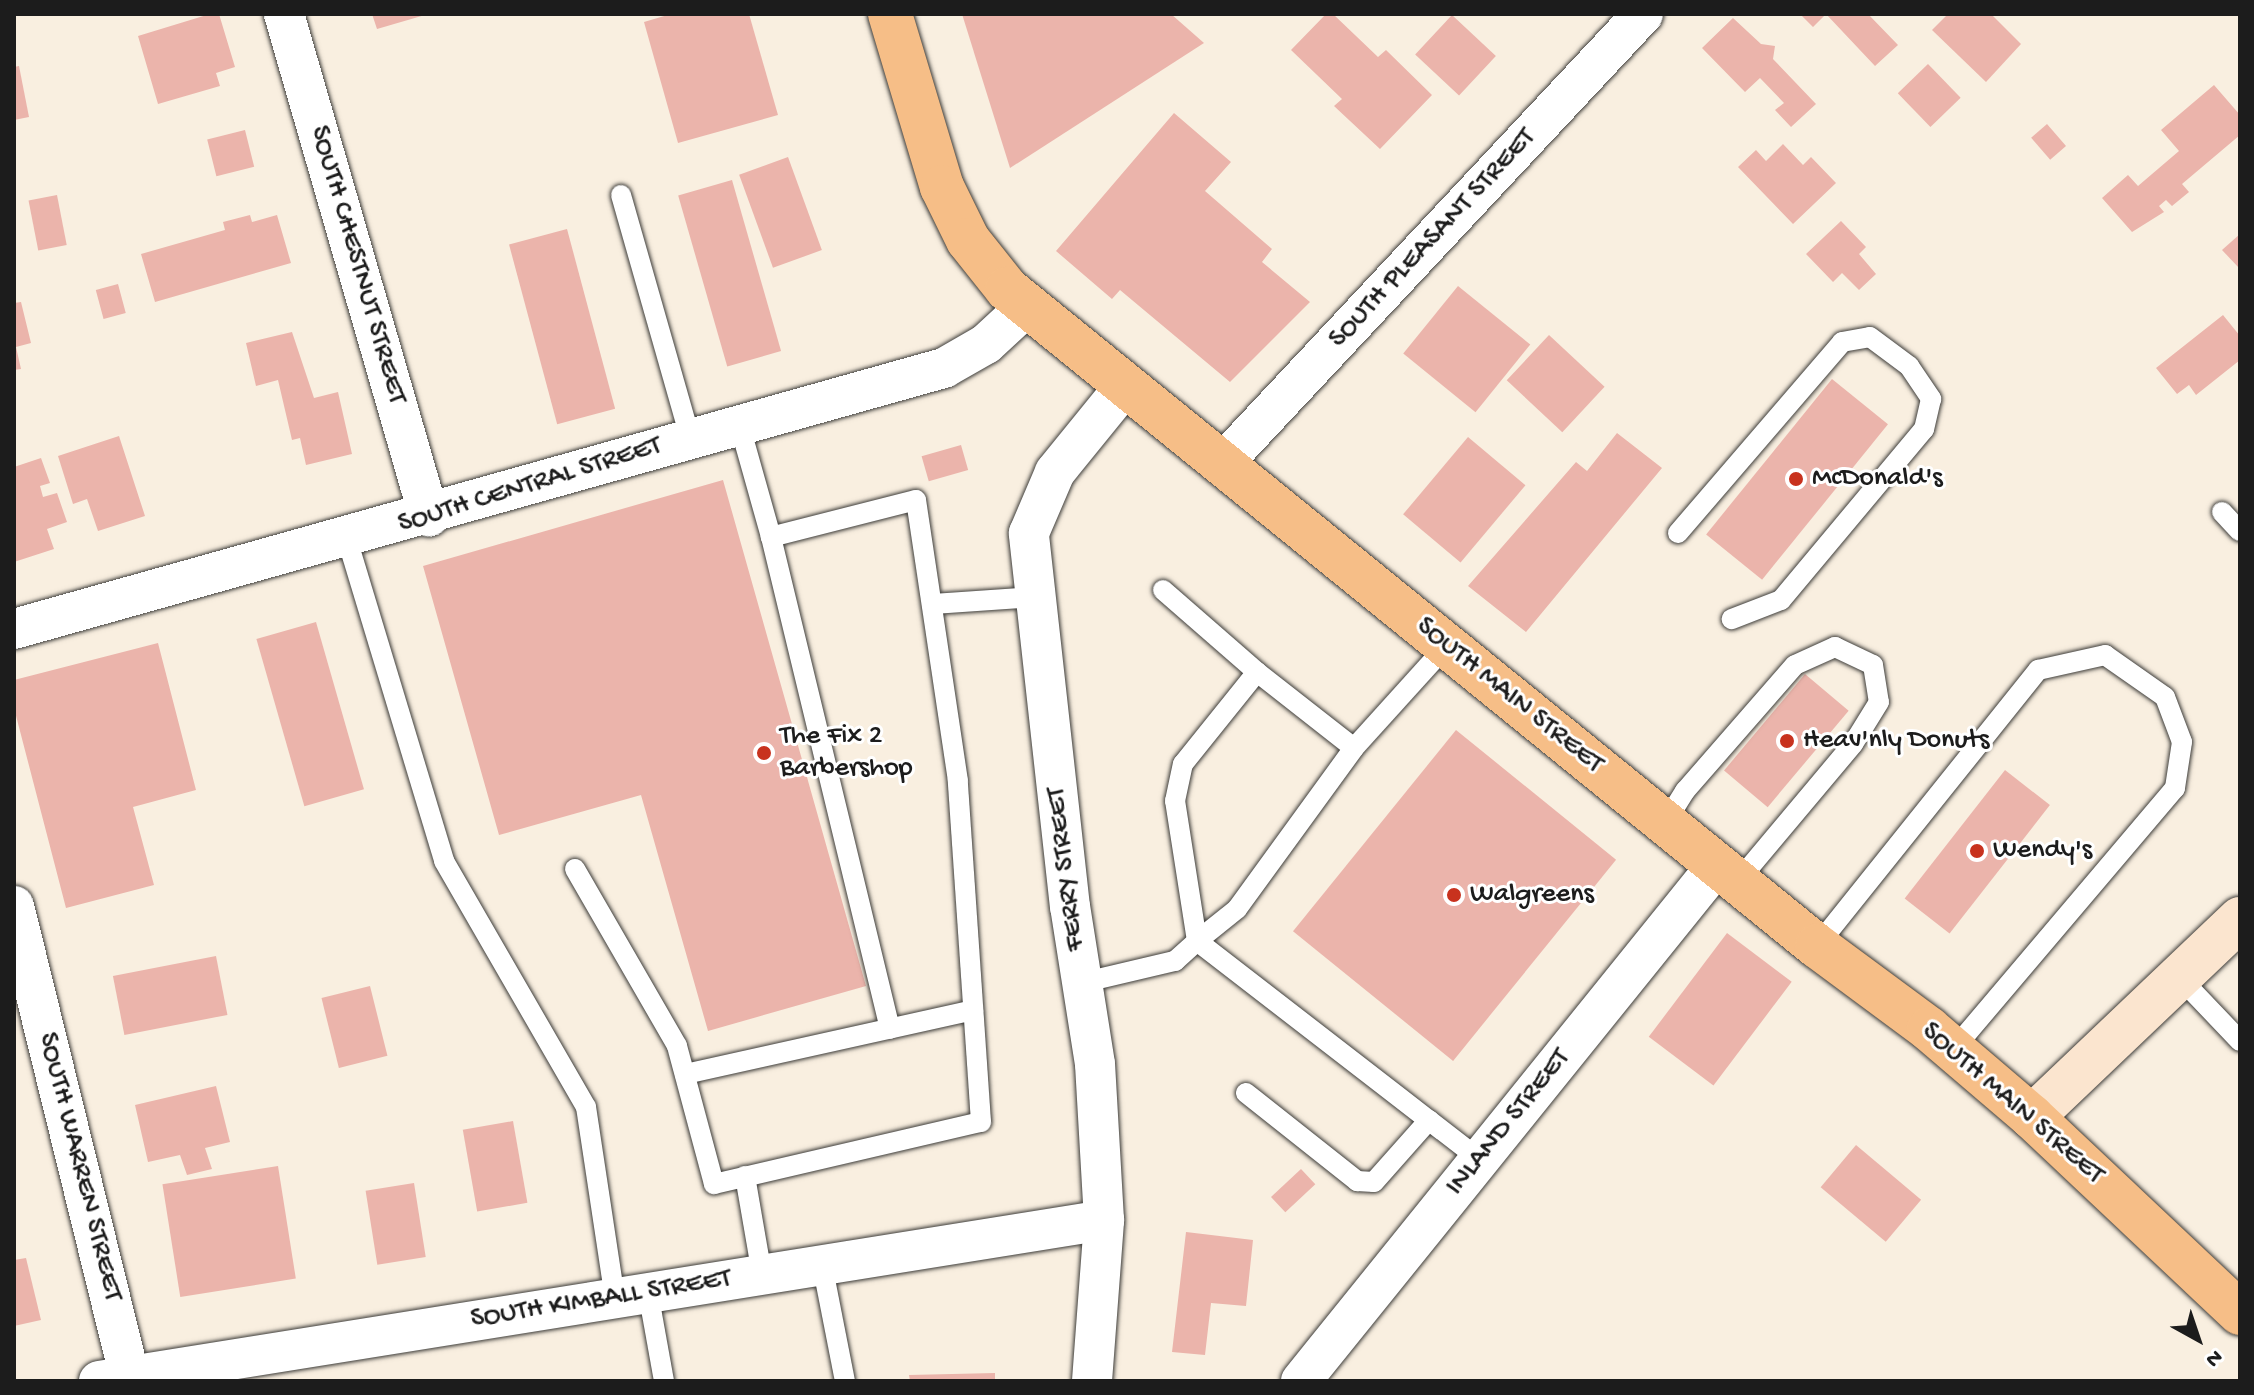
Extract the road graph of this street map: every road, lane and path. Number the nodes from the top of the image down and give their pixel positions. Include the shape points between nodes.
1 (284, 14) edge
2 (890, 14) edge
3 (1643, 14) edge
4 (621, 195) dead end
5 (1027, 306) junction
6 (1124, 387) junction
7 (739, 423) junction
8 (690, 438) junction
9 (1222, 464) junction
10 (2222, 512) dead end
11 (429, 516) junction
12 (2240, 531) edge
13 (1678, 533) dead end
14 (771, 537) junction
15 (347, 539) junction
16 (1163, 590) dead end
17 (1036, 597) junction
18 (932, 604) junction
19 (1732, 619) dead end
20 (14, 629) edge
21 (1447, 645) junction
22 (1257, 672) junction
23 (1354, 748) junction
24 (1665, 823) junction
25 (575, 869) dead end
26 (1727, 873) junction
27 (14, 906) edge
28 (2240, 919) edge
29 (1197, 941) junction
30 (1817, 946) junction
31 (2180, 978) junction
32 (1081, 983) junction
33 (973, 1010) junction
34 (890, 1029) junction
35 (2240, 1041) edge
36 (1953, 1050) junction
37 (685, 1074) junction
38 (1246, 1093) dead end
39 (2032, 1117) junction
40 (1429, 1120) junction
41 (1480, 1160) junction
42 (745, 1176) junction
43 (1104, 1220) junction
44 (822, 1264) junction
45 (762, 1274) junction
46 (632, 1295) junction
47 (2237, 1310) edge
48 (120, 1379) edge
49 (1098, 1379) edge
50 (664, 1381) edge
51 (845, 1381) edge
52 (1301, 1381) edge

1 - 11 street, SOUTH CHESTNUT STREET
2 - 5 main road, SOUTH MAIN STREET via 942,187 968,240
3 - 9 street, SOUTH PLEASANT STREET
4 - 8 lane
5 - 6 main road, SOUTH MAIN STREET
5 - 7 street, SOUTH CENTRAL STREET via 986,344 944,368
6 - 9 main road, SOUTH MAIN STREET
6 - 17 street, FERRY STREET via 1055,472 1029,533
7 - 8 street, SOUTH CENTRAL STREET
7 - 14 lane
8 - 11 street, SOUTH CENTRAL STREET
9 - 21 main road, SOUTH MAIN STREET
10 - 12 lane
11 - 15 street, SOUTH CENTRAL STREET
13 - 19 lane via 1842,342 1870,337 1909,366 1931,399 1924,429 1781,600
14 - 18 lane via 916,500
14 - 34 lane
15 - 20 street, SOUTH CENTRAL STREET
15 - 46 lane via 444,861 586,1107
16 - 22 lane
17 - 18 lane
17 - 32 street, FERRY STREET
18 - 33 lane via 958,781
21 - 23 lane
21 - 24 main road, SOUTH MAIN STREET
22 - 23 lane
22 - 29 lane via 1183,764 1175,801
23 - 29 lane via 1237,909
24 - 26 main road, SOUTH MAIN STREET
24 - 26 lane via 1685,791 1795,665 1835,647 1873,665 1879,702 1853,744
25 - 37 lane via 677,1046
26 - 30 main road, SOUTH MAIN STREET
26 - 41 street, INLAND STREET
27 - 48 street, SOUTH WARREN STREET
28 - 31 street
29 - 32 lane via 1175,961
29 - 40 lane
30 - 36 main road, SOUTH MAIN STREET
30 - 36 lane via 2038,670 2105,655 2165,697 2182,742 2175,788
31 - 35 lane
31 - 39 street
32 - 43 street, FERRY STREET via 1095,1064
33 - 34 lane
33 - 42 lane via 981,1122
34 - 37 lane
36 - 39 main road, SOUTH MAIN STREET
37 - 42 lane via 714,1184
38 - 40 lane via 1357,1181 1374,1182
39 - 47 main road, SOUTH MAIN STREET
40 - 41 lane
41 - 52 street, INLAND STREET
42 - 45 lane
43 - 44 street, SOUTH KIMBALL STREET
43 - 49 street, FERRY STREET
44 - 45 street, SOUTH KIMBALL STREET
44 - 51 lane
45 - 46 street, SOUTH KIMBALL STREET
46 - 48 street, SOUTH KIMBALL STREET
46 - 50 lane

